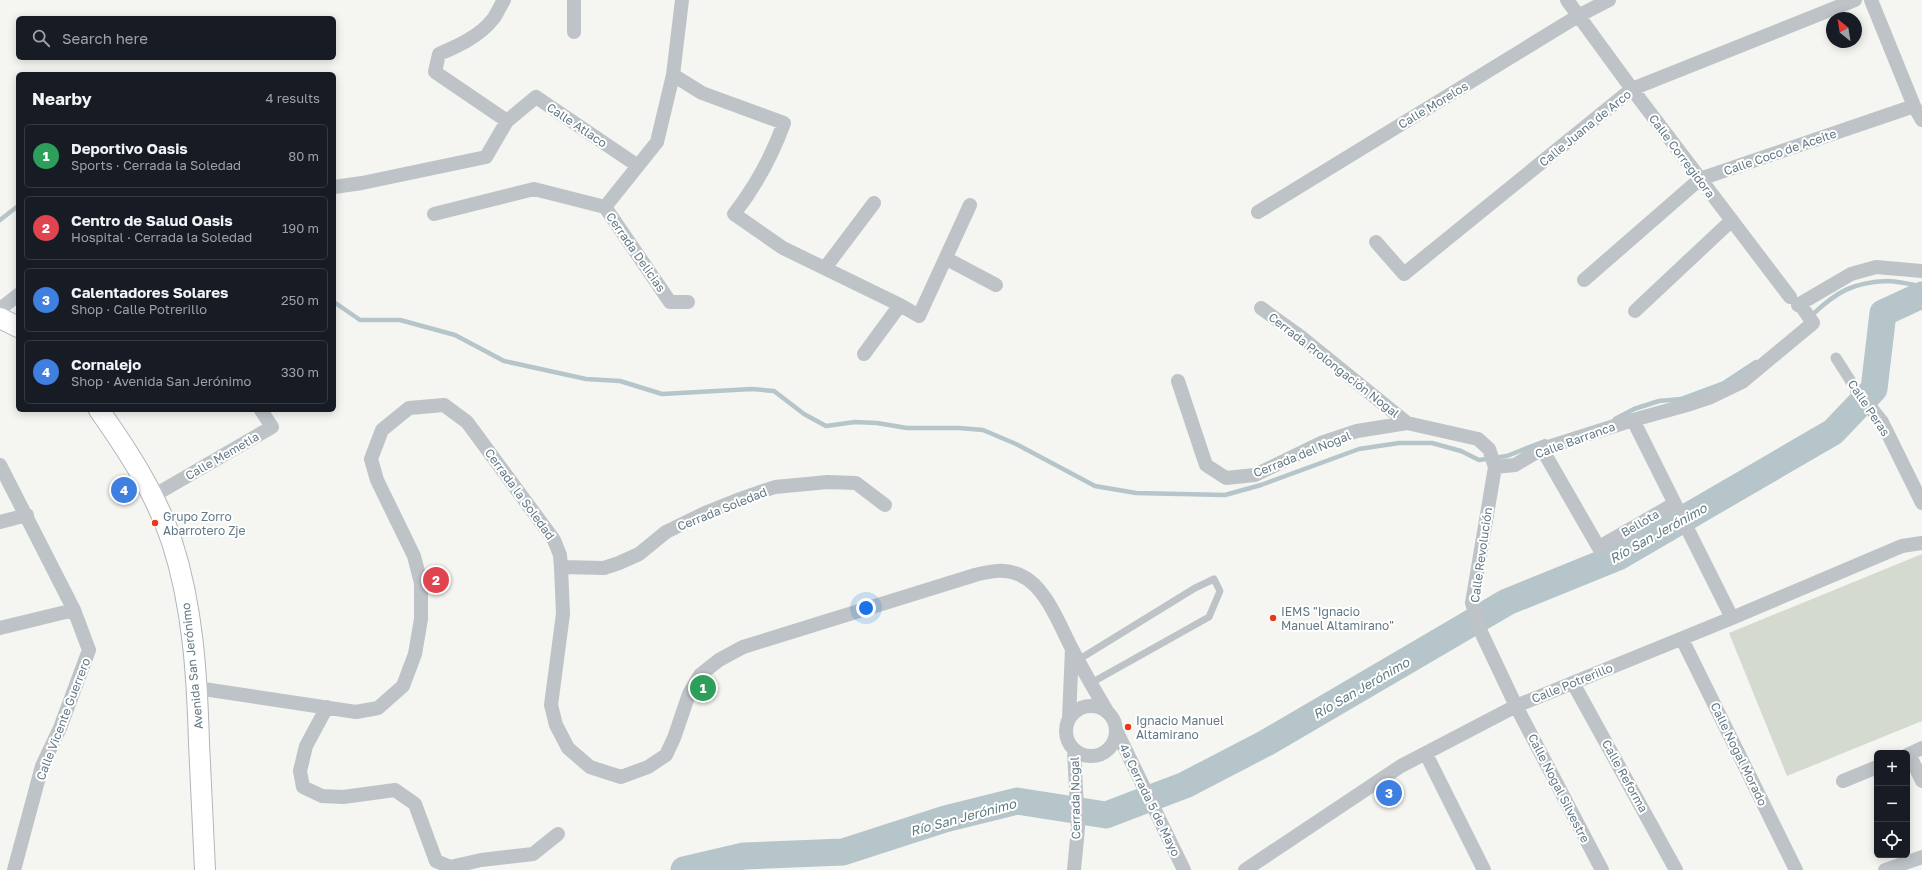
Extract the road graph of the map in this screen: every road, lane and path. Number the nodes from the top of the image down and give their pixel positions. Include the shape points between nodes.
1 (504, 0) edge
2 (574, 0) edge
3 (682, 0) edge
4 (1567, 0) edge
5 (1609, 0) edge
6 (1855, 0) edge
7 (1871, 0) edge
8 (1578, 16) junction
9 (574, 32) dead end
10 (673, 76) junction
11 (1632, 89) junction
12 (1914, 106) junction
13 (1922, 120) edge
14 (507, 121) junction
15 (638, 166) junction
16 (1700, 179) junction
17 (336, 187) edge
18 (874, 203) dead end
19 (970, 205) dead end
20 (605, 207) junction
21 (1258, 212) dead end
22 (434, 214) dead end
23 (1732, 220) junction
24 (1376, 242) dead end
25 (947, 259) junction
26 (825, 268) junction
27 (1922, 271) edge
28 (1584, 280) dead end
29 (996, 285) dead end
30 (16, 297) edge
31 (688, 302) dead end
32 (1797, 303) junction
33 (900, 305) junction
34 (1261, 308) dead end
35 (0, 309) edge
36 (1635, 311) dead end
37 (0, 318) edge
38 (16, 326) edge
39 (864, 354) dead end
40 (1836, 358) dead end
41 (1178, 381) dead end
42 (1856, 391) joint
43 (100, 412) edge
44 (262, 412) edge
45 (1633, 420) junction
46 (1407, 423) junction
47 (1542, 449) junction
48 (0, 465) edge
49 (1494, 467) junction
50 (1918, 481) edge
51 (153, 496) junction
52 (1922, 503) edge
53 (885, 505) dead end
54 (1675, 506) junction
55 (27, 515) junction
56 (0, 522) edge
57 (1922, 543) edge
58 (561, 568) junction
59 (74, 610) junction
60 (1732, 618) junction
61 (0, 628) edge
62 (1682, 638) junction
63 (1075, 655) junction
64 (1091, 683) junction
65 (1574, 683) junction
66 (197, 688) junction
67 (1516, 706) junction
68 (327, 707) junction
69 (1107, 711) junction
70 (1069, 718) junction
71 (1116, 730) junction
72 (1074, 750) junction
73 (1913, 752) edge
74 (1426, 754) junction
75 (1874, 768) edge
76 (1843, 781) dead end
77 (1922, 781) edge
78 (558, 834) dead end
79 (1922, 857) edge
80 (14, 870) edge
81 (205, 870) edge
82 (1074, 870) edge
83 (1184, 870) edge
84 (1245, 870) edge
85 (1484, 870) edge
86 (1602, 870) edge
87 (1676, 870) edge
88 (1796, 870) edge
89 (1885, 870) edge

1 - 14 street via 492,20 478,32 460,45 440,54 435,72
2 - 9 street
3 - 10 street
4 - 8 street, Calle Corregidora
5 - 8 street, Calle Morelos
6 - 11 street, Calle Juana de Arco
7 - 12 street
8 - 11 street, Calle Corregidora
8 - 21 street, Calle Morelos
10 - 15 street via 657,142
10 - 26 street via 702,93 784,123 776,145 751,192 734,214 783,248
11 - 16 street, Calle Corregidora
11 - 24 street, Calle Juana de Arco via 1404,274
12 - 13 street
12 - 16 street, Calle Coco de Aceite
14 - 15 street, Calle Atlaco via 536,97
14 - 17 street via 486,157
15 - 20 street
16 - 23 street, Calle Corregidora
16 - 28 street, Calle Coco de Aceite
18 - 26 street
19 - 25 street
20 - 22 street via 534,189
20 - 31 street, Cerrada Delicias via 670,302
23 - 32 street, Calle Corregidora
23 - 36 street
25 - 29 street
25 - 33 street via 919,316
26 - 33 street
27 - 32 street via 1876,267 1850,274
30 - 35 street
32 - 45 street, Calle Barranca via 1812,322 1742,382 1687,406
33 - 39 street
34 - 46 street, Cerrada Prolongación Nogal
37 - 38 main road
40 - 42 street, Calle Peras
41 - 46 street, Cerrada del Nogal via 1206,465 1226,478 1255,474 1321,443 1357,431
42 - 50 street, Calle Peras via 1882,422
43 - 51 main road, Avenida San Jerónimo via 128,452
44 - 51 street, Calle Memetla via 272,427
45 - 47 street, Calle Barranca
45 - 54 street
46 - 49 street, Cerrada del Nogal via 1478,439 1489,449
47 - 49 street, Calle Barranca via 1515,464
47 - 54 street, Bellota via 1602,545
48 - 55 street, Calle Vicente Guerrero
49 - 67 street, Calle Revolución via 1472,603 1481,632
50 - 52 street, Calle Peras
51 - 66 main road, Avenida San Jerónimo via 172,541 183,581 192,634
53 - 58 street, Cerrada Soledad via 856,482 828,482 775,488 705,513 666,532 639,554 619,564 604,568
54 - 60 street
55 - 56 street
55 - 59 street, Calle Vicente Guerrero
57 - 60 street, Calle Potrerillo via 1902,546
58 - 63 street, Cerrada la Soledad via 563,614 551,705 556,725 568,748 590,767 621,777 648,767 666,755 689,694 700,675 719,660 743,647 975,575 1006,570 1032,582 1048,602
58 - 68 street, Cerrada la Soledad via 560,555 554,540 468,422 444,405 409,408 382,430 371,459 377,480 414,556 421,584 421,619 415,654 403,686 378,708 356,712
59 - 61 street
59 - 80 street, Calle Vicente Guerrero via 89,650 60,728 42,766
60 - 62 street, Calle Potrerillo
62 - 65 street, Calle Potrerillo
62 - 88 street, Calle Nogal Morado
63 - 64 street, Cerrada la Soledad
63 - 64 lane via 1214,579 1220,591 1209,617
63 - 70 street, Cerrada la Soledad
64 - 69 street, Cerrada la Soledad
65 - 67 street, Calle Potrerillo
65 - 87 street, Calle Reforma
66 - 68 street, Cerrada la Soledad
66 - 81 main road, Avenida San Jerónimo
67 - 74 street, Calle Potrerillo
67 - 86 street, Calle Nogal Silvestre
68 - 78 street via 306,746 300,771 303,787 322,796 395,790 415,804 436,861 450,867 481,860 533,854
69 - 70 street via 1099,707 1082,707
69 - 71 street via 1114,720
70 - 72 street via 1066,735
71 - 72 street via 1111,746 1098,755 1082,755
71 - 83 street, 4a Cerrada 5 de Mayo
72 - 82 street, Cerrada Nogal via 1078,799
73 - 77 street
74 - 84 street, Calle Potrerillo via 1401,766
74 - 85 street
75 - 76 street
79 - 89 street

